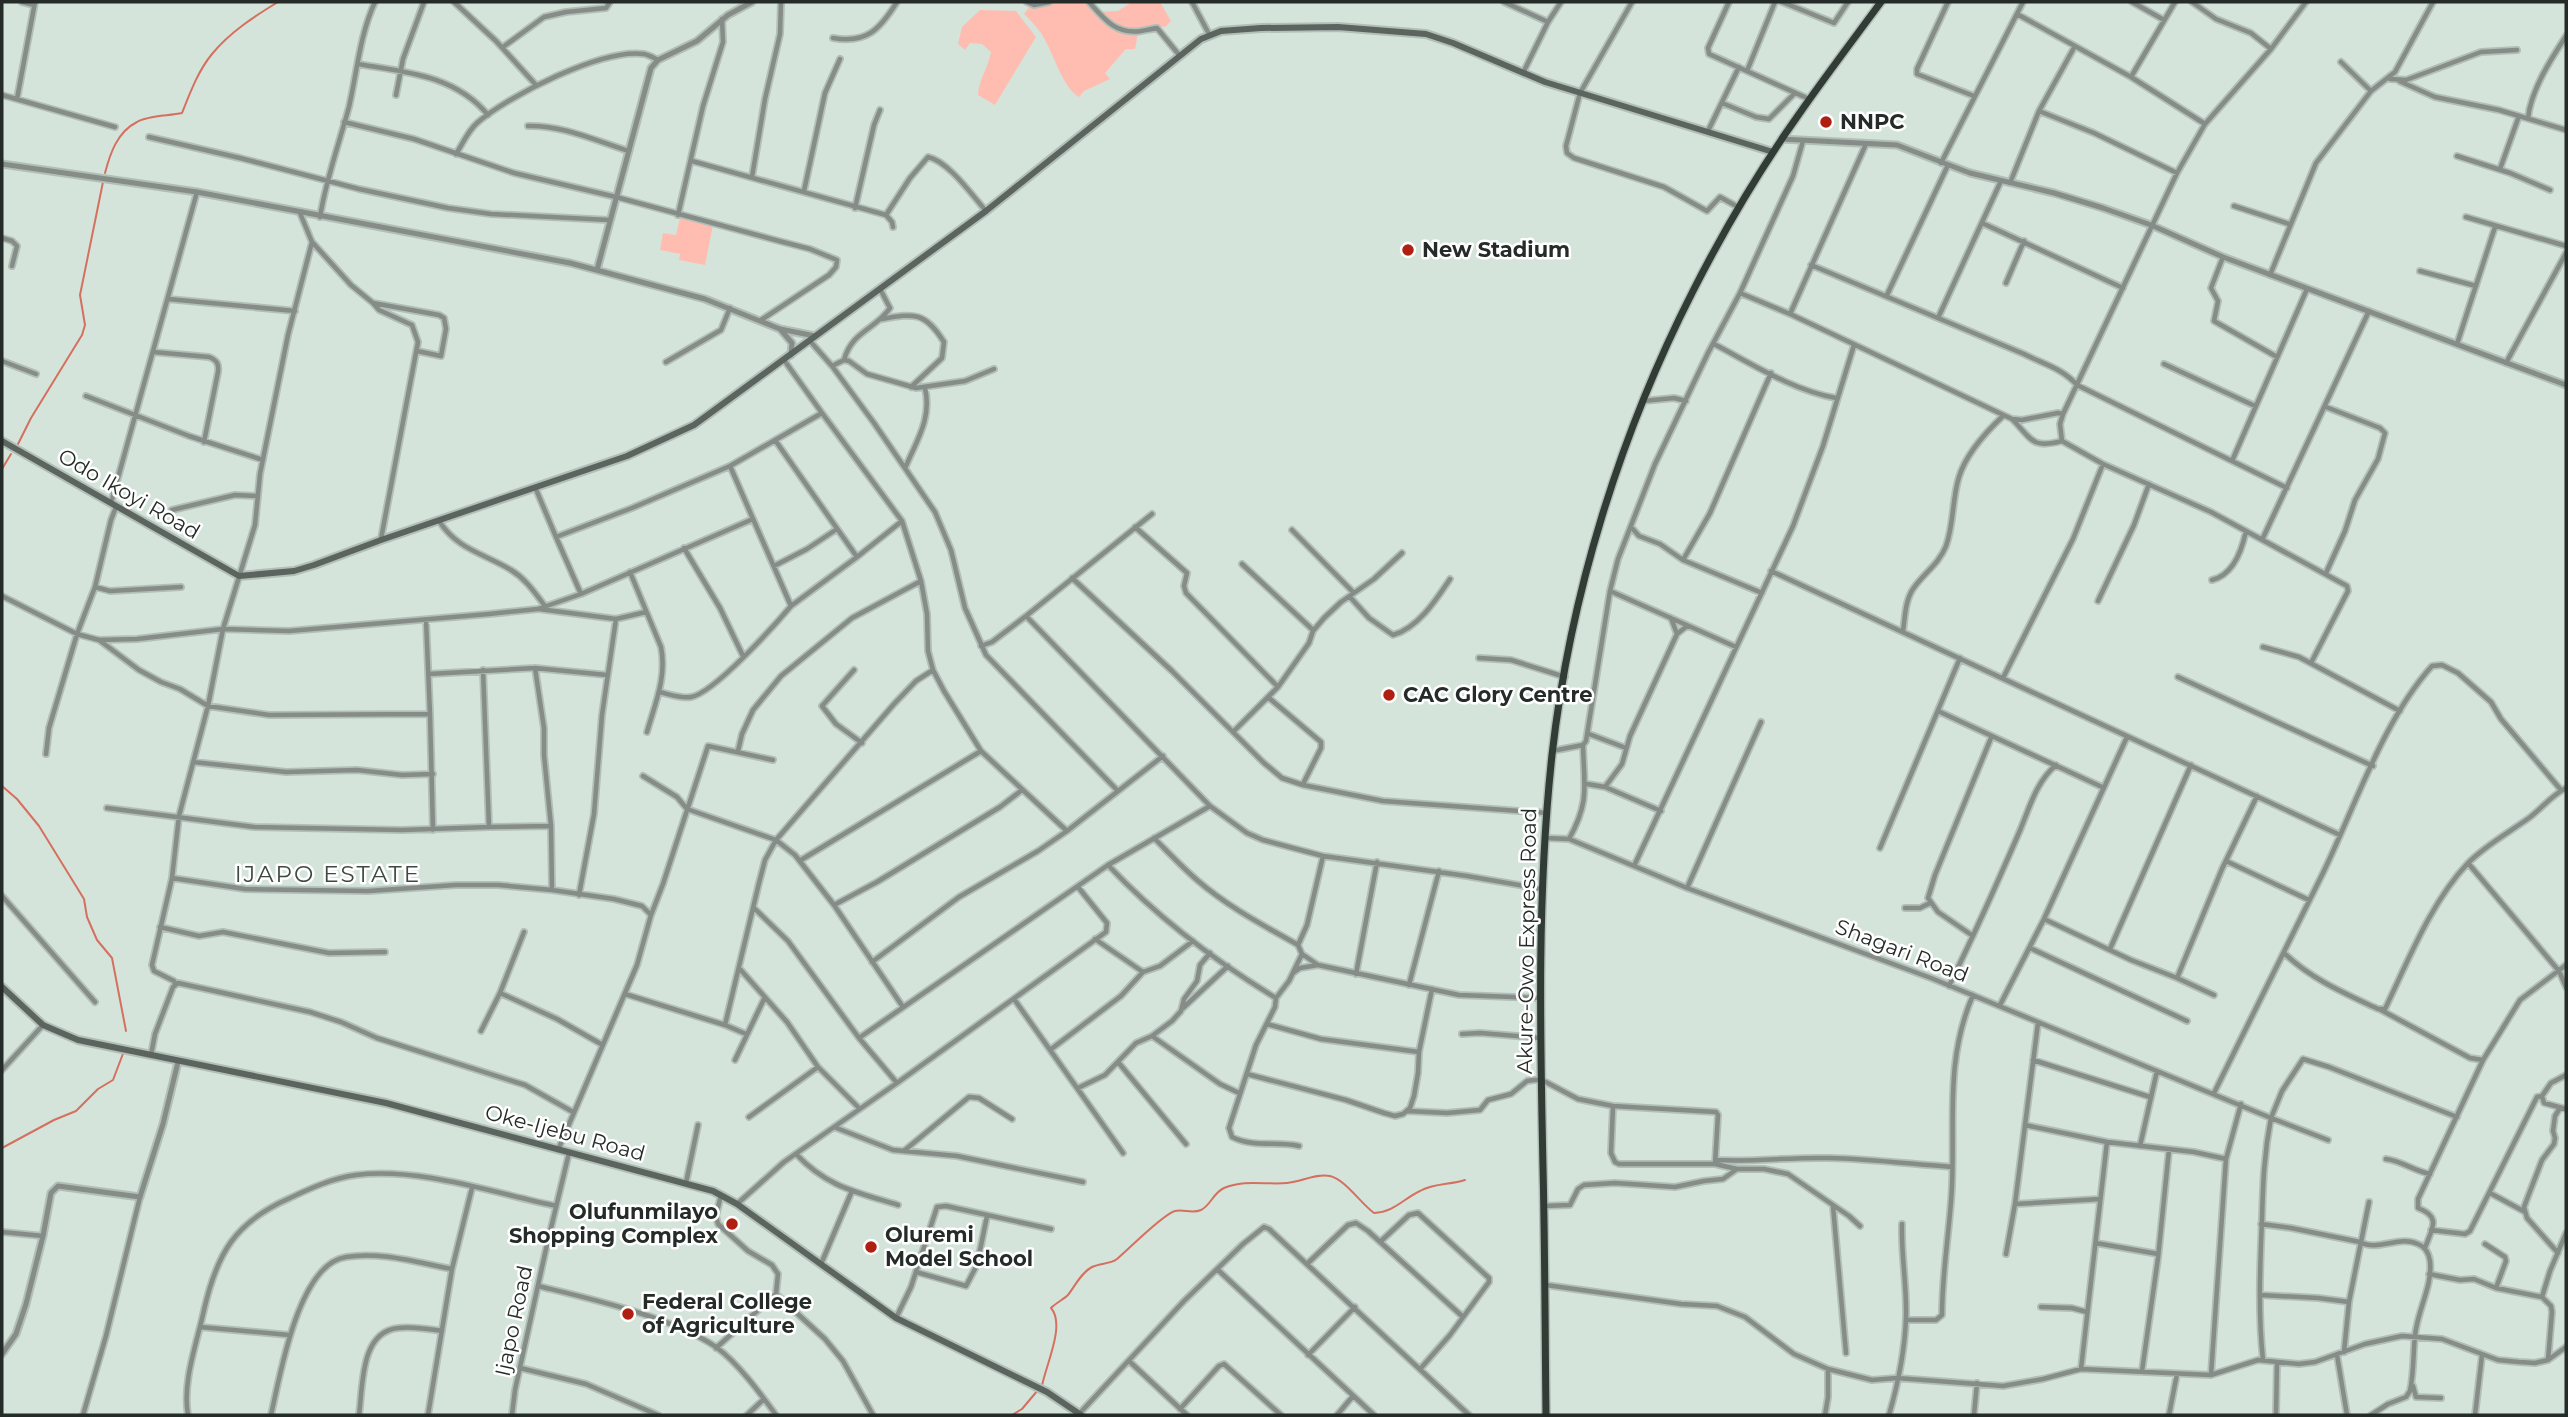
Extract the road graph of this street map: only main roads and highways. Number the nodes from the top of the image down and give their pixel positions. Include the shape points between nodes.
1 (1881, 2) edge
2 (1773, 152) junction
3 (2, 442) edge
4 (2, 987) edge
5 (1080, 1415) edge
6 (1546, 1415) edge

1 - 2 highway, Akure-Owo Express Road
2 - 3 main road, Odo Ikoyi Road via 1580,93 1426,34 1310,27 1209,34 986,211 681,432 627,456 294,571 239,576
2 - 6 highway, Akure-Owo Express Road via 1692,292 1643,401 1596,540 1565,677 1552,751 1542,889
4 - 5 main road, Oke-Ijebu Road via 43,1025 78,1040 386,1103 721,1195 896,1318 1040,1389

